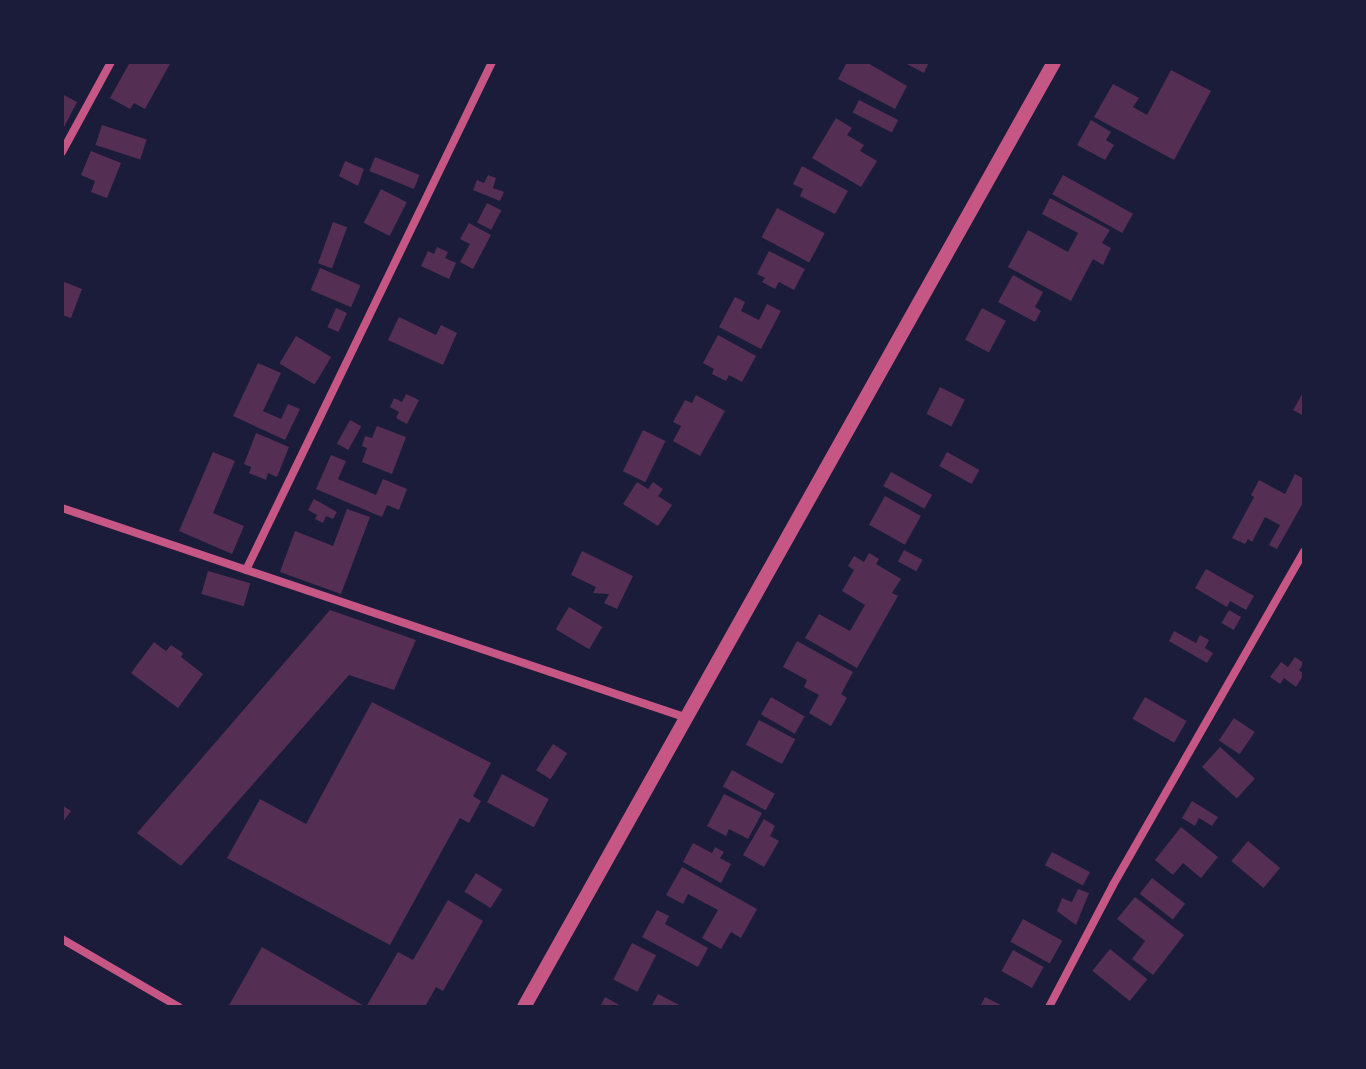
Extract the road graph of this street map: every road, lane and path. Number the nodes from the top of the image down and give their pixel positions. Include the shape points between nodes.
1 (111, 62) edge
2 (492, 62) edge
3 (1054, 62) edge
4 (62, 152) edge
5 (62, 508) edge
6 (1304, 552) edge
7 (246, 570) junction
8 (684, 717) junction
9 (62, 939) edge
10 (179, 1007) edge
11 (524, 1007) edge
12 (1049, 1007) edge

1 - 4 street
2 - 7 street
3 - 8 street
5 - 7 street
6 - 12 street
7 - 8 street
8 - 11 street
9 - 10 street

